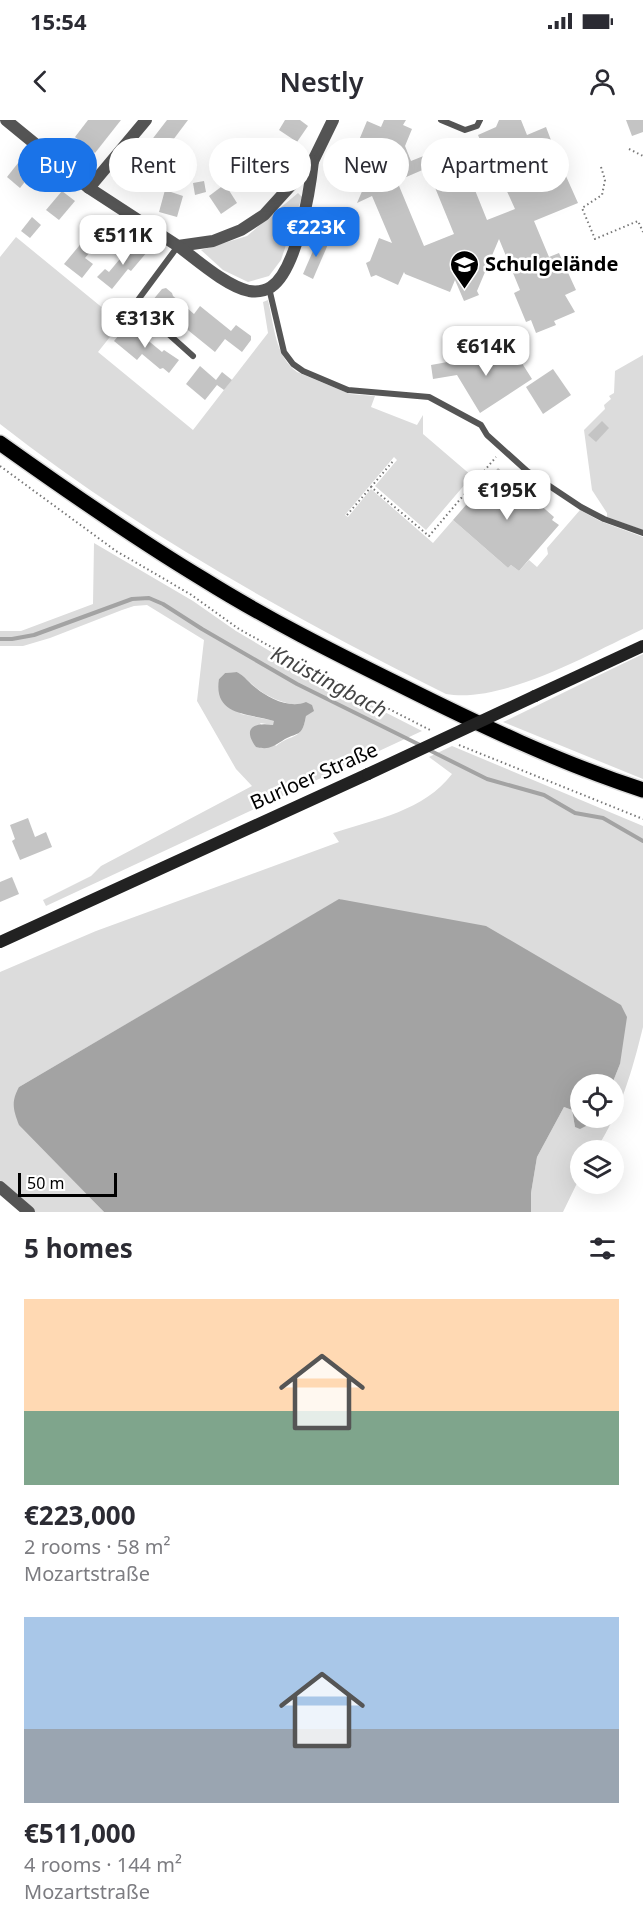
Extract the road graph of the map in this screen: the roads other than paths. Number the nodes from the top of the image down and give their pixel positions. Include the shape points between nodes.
1 (6, 120) edge
2 (146, 120) edge
3 (333, 120) edge
4 (441, 120) edge
5 (480, 120) edge
6 (28, 138) edge
7 (314, 161) junction
8 (97, 178) edge
9 (95, 192) edge
10 (178, 246) junction
11 (269, 288) junction
12 (193, 356) dead end
13 (0, 443) edge
14 (643, 533) edge
15 (643, 646) edge
16 (643, 790) edge
17 (0, 942) edge
18 (0, 1187) edge
19 (29, 1212) edge

1 - 6 street
2 - 8 street
3 - 7 street
4 - 5 lane via 465,130 477,126
7 - 10 street via 264,215 241,230 213,241
7 - 11 street via 301,228 283,272
9 - 10 street
10 - 11 street via 238,287 255,291
10 - 12 lane via 135,304
11 - 14 lane via 284,352 303,371 348,390 429,397 481,425 527,471 581,507
13 - 16 main road via 89,507 204,581 332,651 512,738
15 - 17 main road, Burloer Straße, bridge
18 - 19 street

